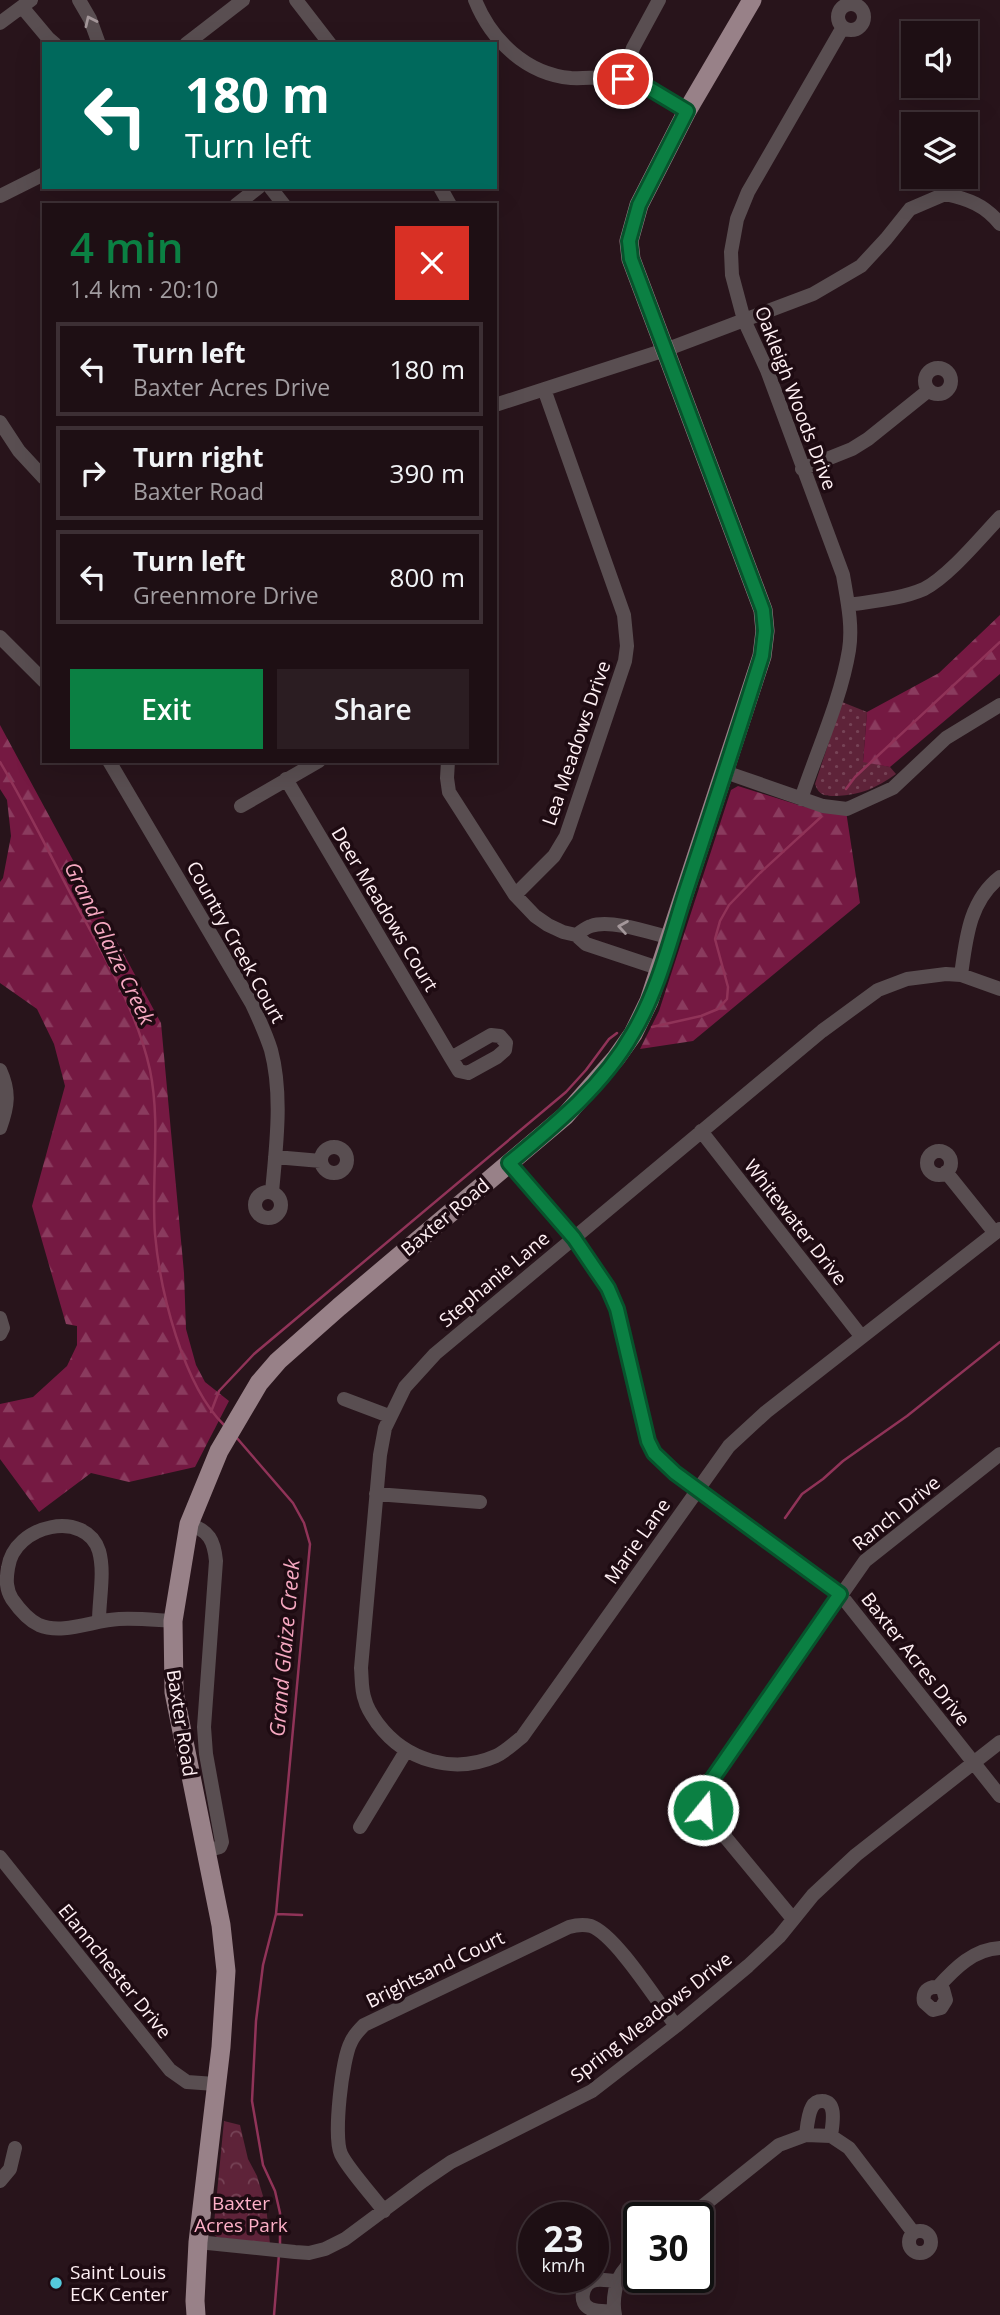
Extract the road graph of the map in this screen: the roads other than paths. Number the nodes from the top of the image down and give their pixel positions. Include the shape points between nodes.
1 (79, 0) edge
2 (243, 0) edge
3 (296, 0) edge
4 (475, 0) edge
5 (659, 0) edge
6 (752, 0) edge
7 (27, 3) edge
8 (0, 23) edge
9 (843, 27) dead end
10 (53, 42) edge
11 (98, 42) edge
12 (189, 42) edge
13 (328, 42) edge
14 (623, 79) junction
15 (687, 111) junction
16 (42, 175) edge
17 (256, 189) edge
18 (945, 189) edge
19 (945, 194) junction
20 (0, 196) edge
21 (239, 203) edge
22 (1000, 224) edge
23 (744, 320) junction
24 (665, 350) junction
25 (544, 389) junction
26 (929, 390) dead end
27 (497, 404) edge
28 (0, 422) edge
29 (802, 469) junction
30 (42, 476) edge
31 (1000, 517) edge
32 (849, 605) junction
33 (0, 637) edge
34 (42, 679) edge
35 (1000, 705) edge
36 (110, 763) edge
37 (315, 763) edge
38 (448, 763) edge
39 (725, 772) junction
40 (286, 779) junction
41 (801, 799) junction
42 (241, 806) dead end
43 (1000, 877) edge
44 (515, 895) junction
45 (576, 934) junction
46 (671, 937) junction
47 (661, 969) junction
48 (961, 975) junction
49 (1000, 989) edge
50 (451, 1058) dead end
51 (0, 1070) edge
52 (0, 1128) edge
53 (701, 1130) junction
54 (275, 1157) junction
55 (321, 1161) dead end
56 (509, 1163) junction
57 (946, 1172) dead end
58 (272, 1192) dead end
59 (998, 1231) edge
60 (574, 1238) junction
61 (0, 1318) edge
62 (0, 1334) edge
63 (861, 1336) junction
64 (344, 1399) dead end
65 (389, 1416) junction
66 (1000, 1454) edge
67 (697, 1489) junction
68 (376, 1494) junction
69 (480, 1502) dead end
70 (189, 1524) junction
71 (840, 1594) junction
72 (99, 1620) junction
73 (173, 1620) junction
74 (1000, 1742) edge
75 (406, 1751) junction
76 (973, 1762) junction
77 (1000, 1796) edge
78 (360, 1827) dead end
79 (205, 1851) junction
80 (0, 1857) edge
81 (793, 1919) junction
82 (1000, 1948) edge
83 (938, 1986) dead end
84 (676, 2026) junction
85 (215, 2084) junction
86 (806, 2135) junction
87 (831, 2136) junction
88 (15, 2148) dead end
89 (0, 2181) edge
90 (708, 2202) edge
91 (384, 2211) junction
92 (913, 2232) dead end
93 (198, 2242) junction
94 (623, 2271) edge
95 (618, 2281) junction
96 (614, 2313) edge
97 (196, 2315) edge

11 -> 1 street
2 - 12 street
3 - 13 street
4 - 14 street via 492,31 526,63 571,78
5 - 14 street via 633,48
6 - 15 main road, Baxter Road
7 - 8 street
7 - 10 street
9 - 23 street, Oakleigh Woods Drive via 737,219 732,275
14 - 15 street via 647,87
15 - 24 main road, Baxter Road via 639,205 629,241 631,259
16 - 20 street
17 - 21 street
18 - 19 street
19 - 22 street via 981,206
19 - 23 street via 910,209 861,266 814,294
23 - 24 street
23 - 29 street, Oakleigh Woods Drive
24 - 25 street
24 - 39 main road, Baxter Road via 763,610 762,656
25 - 27 street
25 - 44 street, Lea Meadows Drive via 624,615 628,646 566,836 554,856
26 - 29 street via 860,444
28 - 30 street
29 - 32 street, Oakleigh Woods Drive via 843,575
31 - 32 street via 925,588
32 - 41 street, Oakleigh Woods Drive via 849,650
33 - 34 street
35 - 41 street via 946,737 893,788 847,809
36 - 54 street, Country Creek Court via 260,1020 277,1085
37 - 40 street
38 - 44 street via 449,792
39 - 41 street
39 - 46 main road, Baxter Road
40 - 42 street
40 - 50 street, Deer Meadows Court
43 - 48 street via 970,918
44 - 45 street via 548,925
46 -> 45 street via 604,924
45 - 47 street via 586,944
46 - 47 main road, Baxter Road
47 - 56 main road, Baxter Road via 633,1034 616,1058 565,1116
48 - 49 street
48 - 53 street, Stephanie Lane via 912,977 878,990
51 - 52 street via 8,1098
53 - 60 street, Stephanie Lane
53 - 63 street, Whitewater Drive
54 - 55 street
54 - 58 street, Country Creek Court
56 - 60 street, Baxter Acres Drive
56 - 70 main road, Baxter Road via 278,1361 259,1383 219,1451
57 - 59 street
59 - 63 street, Marie Lane
60 - 65 street, Stephanie Lane via 435,1354 405,1387
60 - 67 street, Baxter Acres Drive via 603,1278 617,1309 648,1441 664,1464
61 - 62 street
63 - 67 street, Marie Lane via 765,1412 729,1446
64 - 65 street
65 - 68 street, Stephanie Lane
66 - 71 street, Ranch Drive via 865,1561
67 - 71 street, Baxter Acres Drive
67 - 75 street, Marie Lane via 522,1737 493,1757 463,1763 433,1762
68 - 69 street
68 - 75 street, Stephanie Lane via 361,1668 363,1692 378,1723
70 - 73 main road, Baxter Road
70 - 79 street via 212,1539 216,1561 204,1727 222,1842
71 - 76 street, Baxter Acres Drive
71 - 81 street, Ranch Drive via 702,1797 703,1810
72 - 72 street via 99,1549 89,1535 72,1526 42,1529 25,1537 9,1558 6,1582 9,1595 29,1619 54,1628
72 - 73 street
73 - 79 main road, Baxter Road via 174,1692
74 - 76 street, Spring Meadows Drive
75 - 78 street
76 - 77 street, Baxter Acres Drive
76 - 81 street, Spring Meadows Drive via 856,1855
79 - 85 main road, Baxter Road via 226,1971
80 - 85 street, Elannchester Drive via 170,2070 187,2082
81 - 84 street, Spring Meadows Drive via 748,1966
82 - 83 street via 975,1954
84 - 91 street, Spring Meadows Drive via 592,2091 451,2162
84 - 91 street, Brightsand Court via 610,1939 579,1925 364,2025 346,2057 338,2140 341,2154
85 - 93 main road, Baxter Road
86 - 87 street
86 - 87 street via 811,2109 823,2101 832,2109
86 - 90 street via 779,2145
87 - 92 street via 849,2148
88 - 89 street via 10,2169
91 - 93 street, Spring Meadows Drive via 334,2245 309,2253
93 - 97 main road, Baxter Road
94 - 95 street
95 - 96 street
95 - 96 street via 592,2281 582,2296 591,2309

